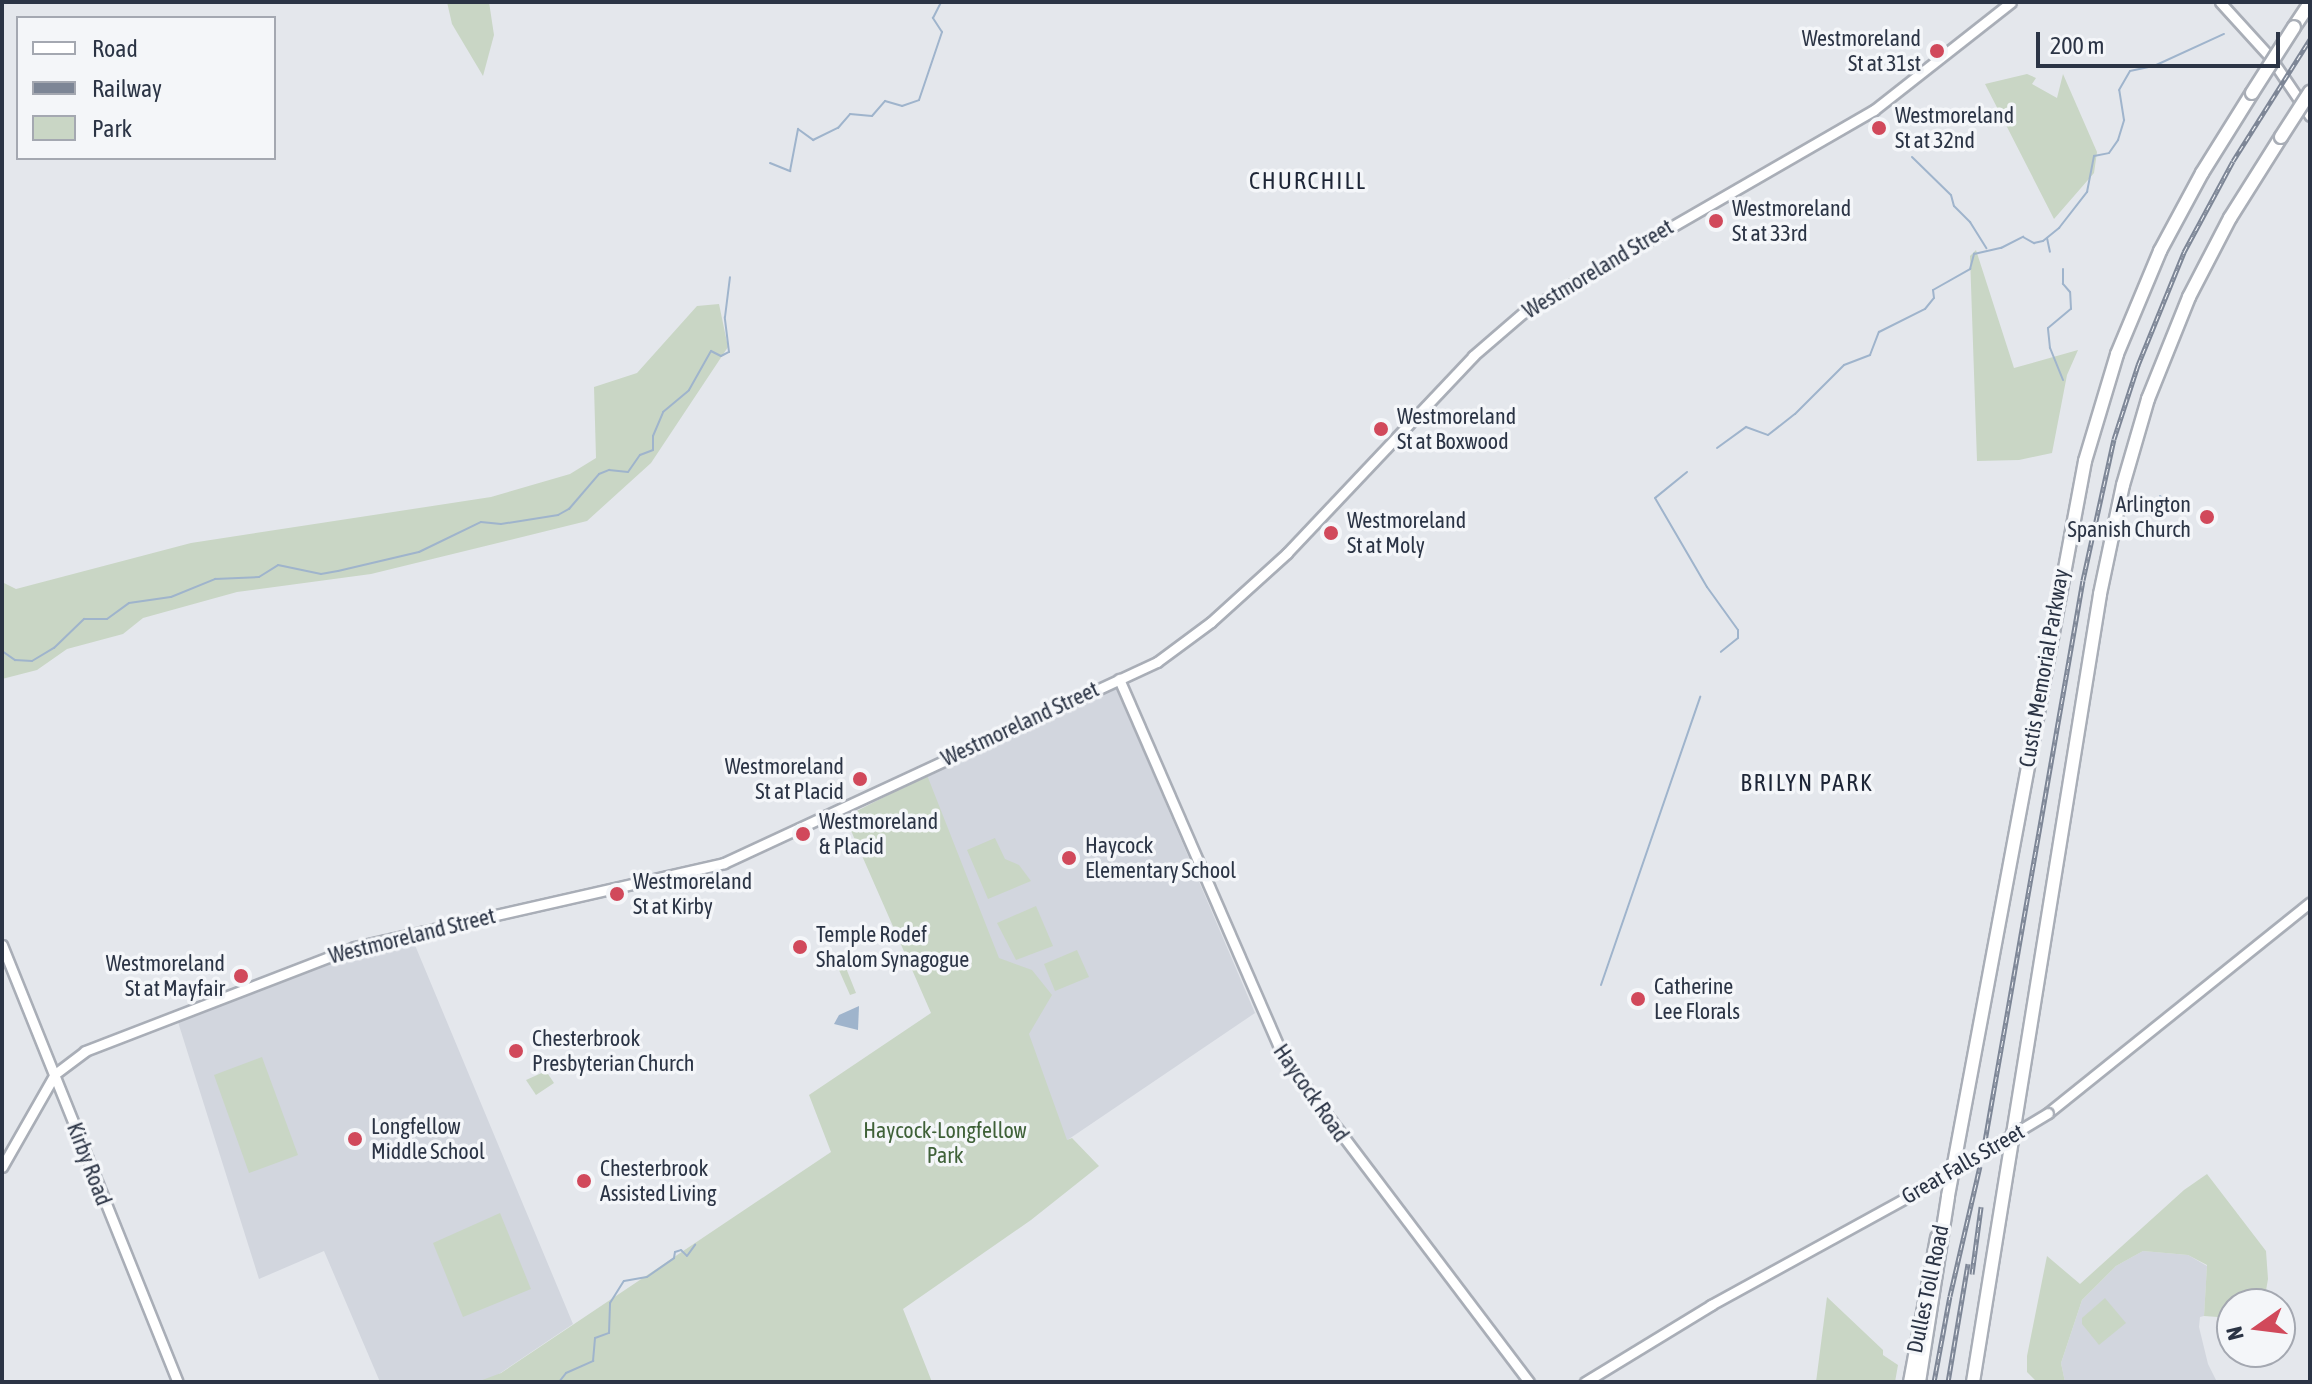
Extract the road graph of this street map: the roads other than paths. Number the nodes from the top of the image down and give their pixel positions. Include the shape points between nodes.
1 (2011, 2) edge
2 (2220, 2) edge
3 (2310, 3) edge
4 (2310, 92) edge
5 (2310, 116) edge
6 (1119, 679) junction
7 (2310, 902) edge
8 (2, 945) edge
9 (55, 1074) junction
10 (2, 1167) edge
11 (1948, 1196) junction
12 (178, 1382) edge
13 (1529, 1382) edge
14 (1585, 1382) edge
15 (1910, 1382) edge
16 (1919, 1382) edge
17 (1973, 1382) edge

1 - 6 main road, Westmoreland Street via 1874,110 1524,312 1473,356 1261,577 1173,652
2 - 5 main road via 2270,57
3 - 11 highway, Custis Memorial Parkway, bridge via 2202,173 2160,251 2117,354 2070,528
4 - 17 highway, Custis Memorial Parkway, bridge via 2230,218 2189,297 2156,378 2123,485 2100,594
6 - 9 main road, Westmoreland Street via 724,863 339,952 85,1051
6 - 13 main road, Haycock Road via 1284,1058
7 - 14 main road, Great Falls Street, bridge via 2048,1113
8 - 9 main road, Kirby Road
9 - 10 main road, Westmoreland Street
9 - 12 main road, Kirby Road
11 - 15 highway, Dulles Toll Road
11 - 16 highway, Custis Memorial Parkway

